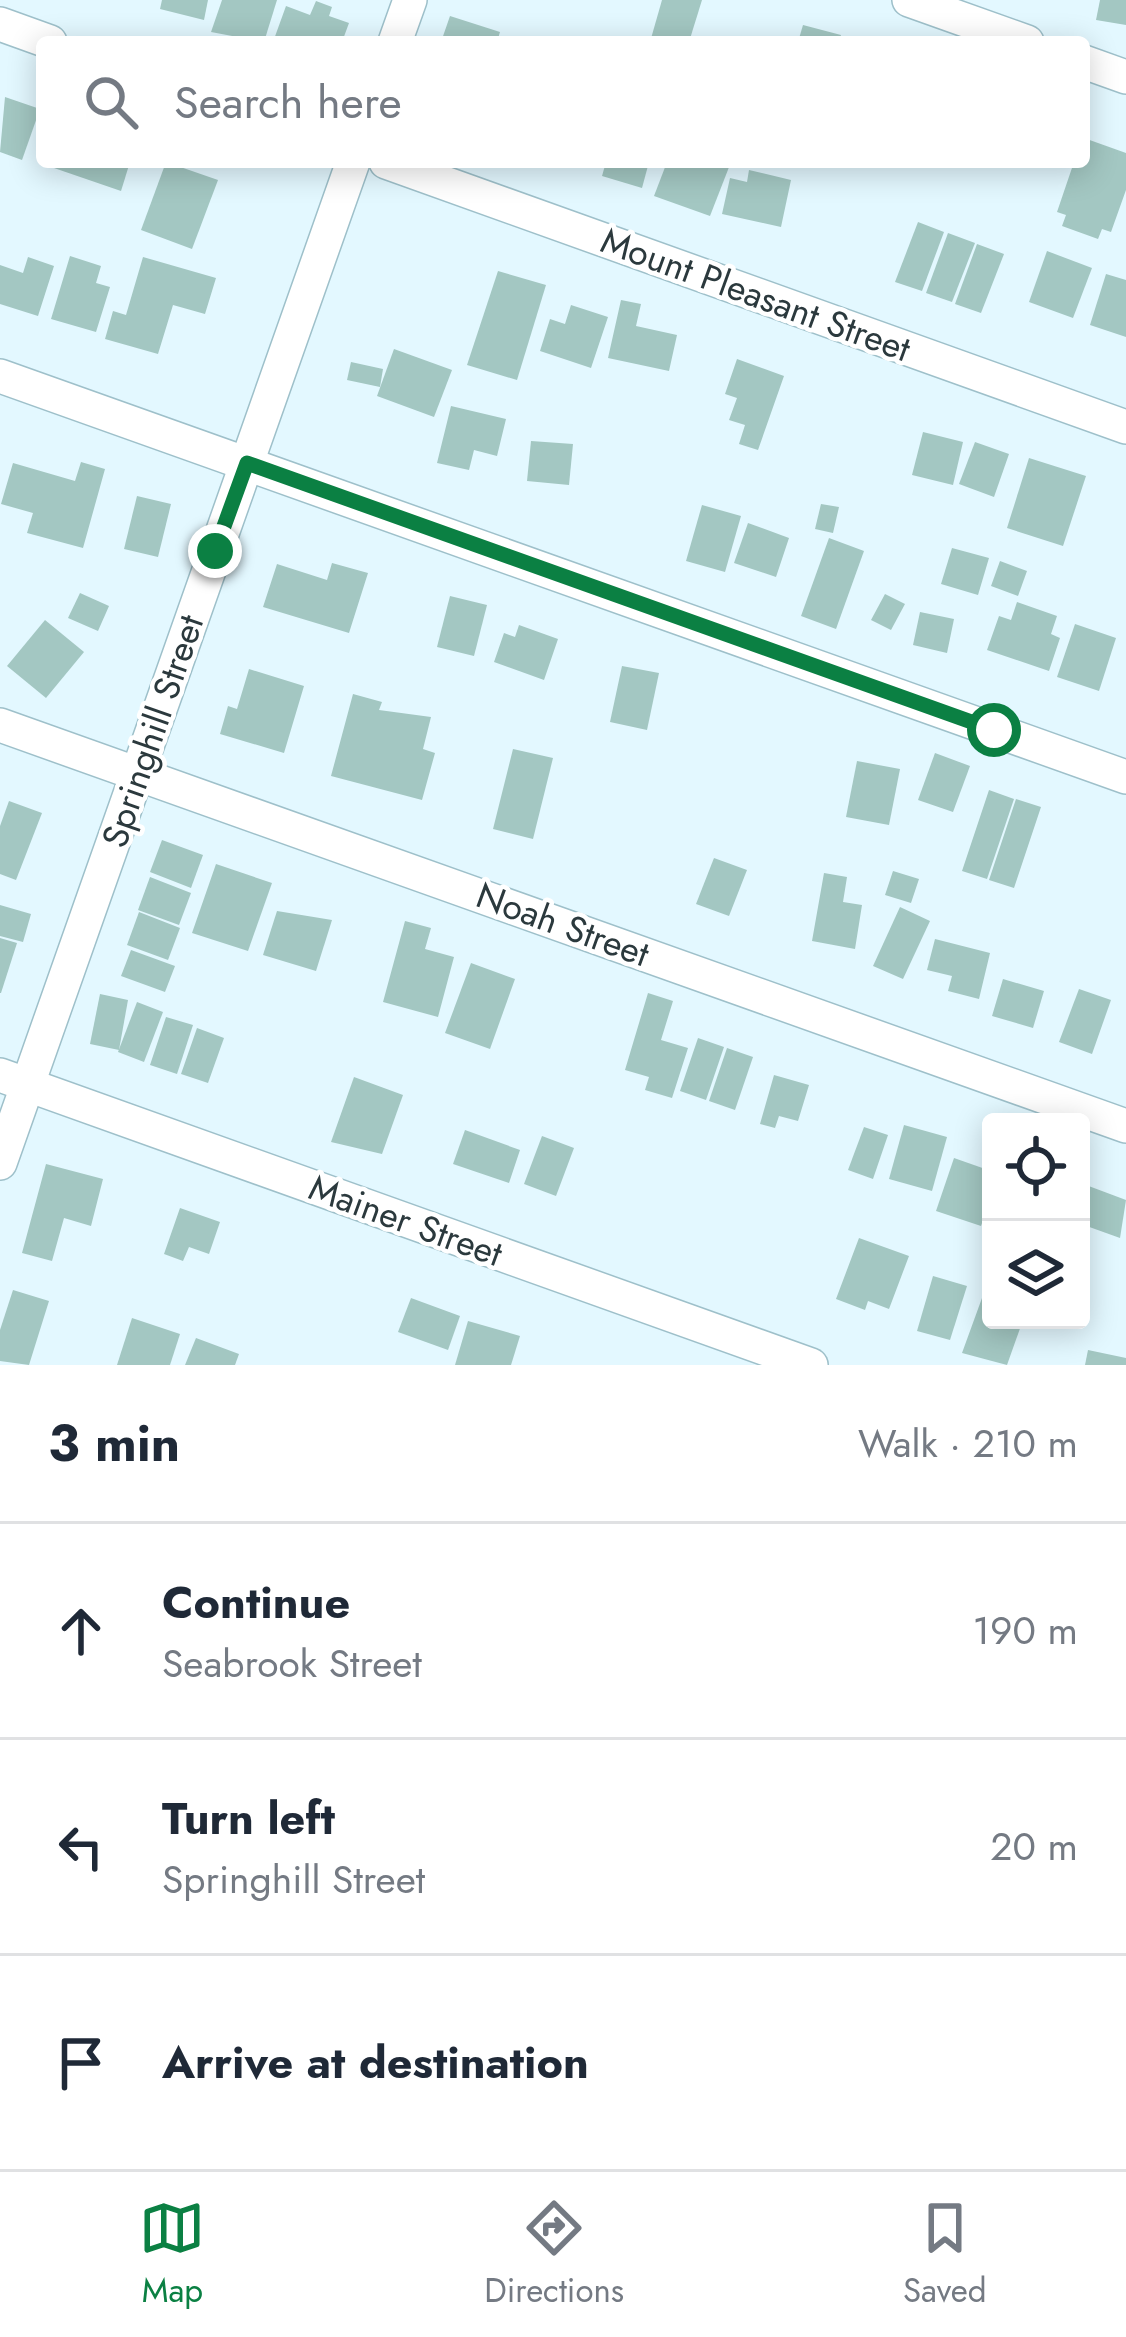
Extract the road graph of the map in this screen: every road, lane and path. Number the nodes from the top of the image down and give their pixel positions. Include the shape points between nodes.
1 (410, 0) edge
2 (910, 0) edge
3 (0, 24) edge
4 (397, 36) edge
5 (1010, 36) edge
6 (36, 37) edge
7 (1090, 64) edge
8 (1126, 77) edge
9 (350, 168) edge
10 (403, 168) edge
11 (0, 376) edge
12 (1126, 427) edge
13 (247, 463) junction
14 (0, 725) edge
15 (138, 772) junction
16 (1126, 777) edge
17 (14, 1080) edge
18 (1126, 1126) edge
19 (0, 1163) edge
20 (811, 1365) edge

1 - 4 street
2 - 5 street
3 - 6 street
7 - 8 street
9 - 13 street, Springhill Street
10 - 12 street, Mount Pleasant Street
11 - 13 street
13 - 15 street, Springhill Street
13 - 16 street
14 - 15 street, Noah Street
15 - 17 street, Springhill Street
15 - 18 street, Noah Street
17 - 19 street, Springhill Street
17 - 20 street, Mainer Street

